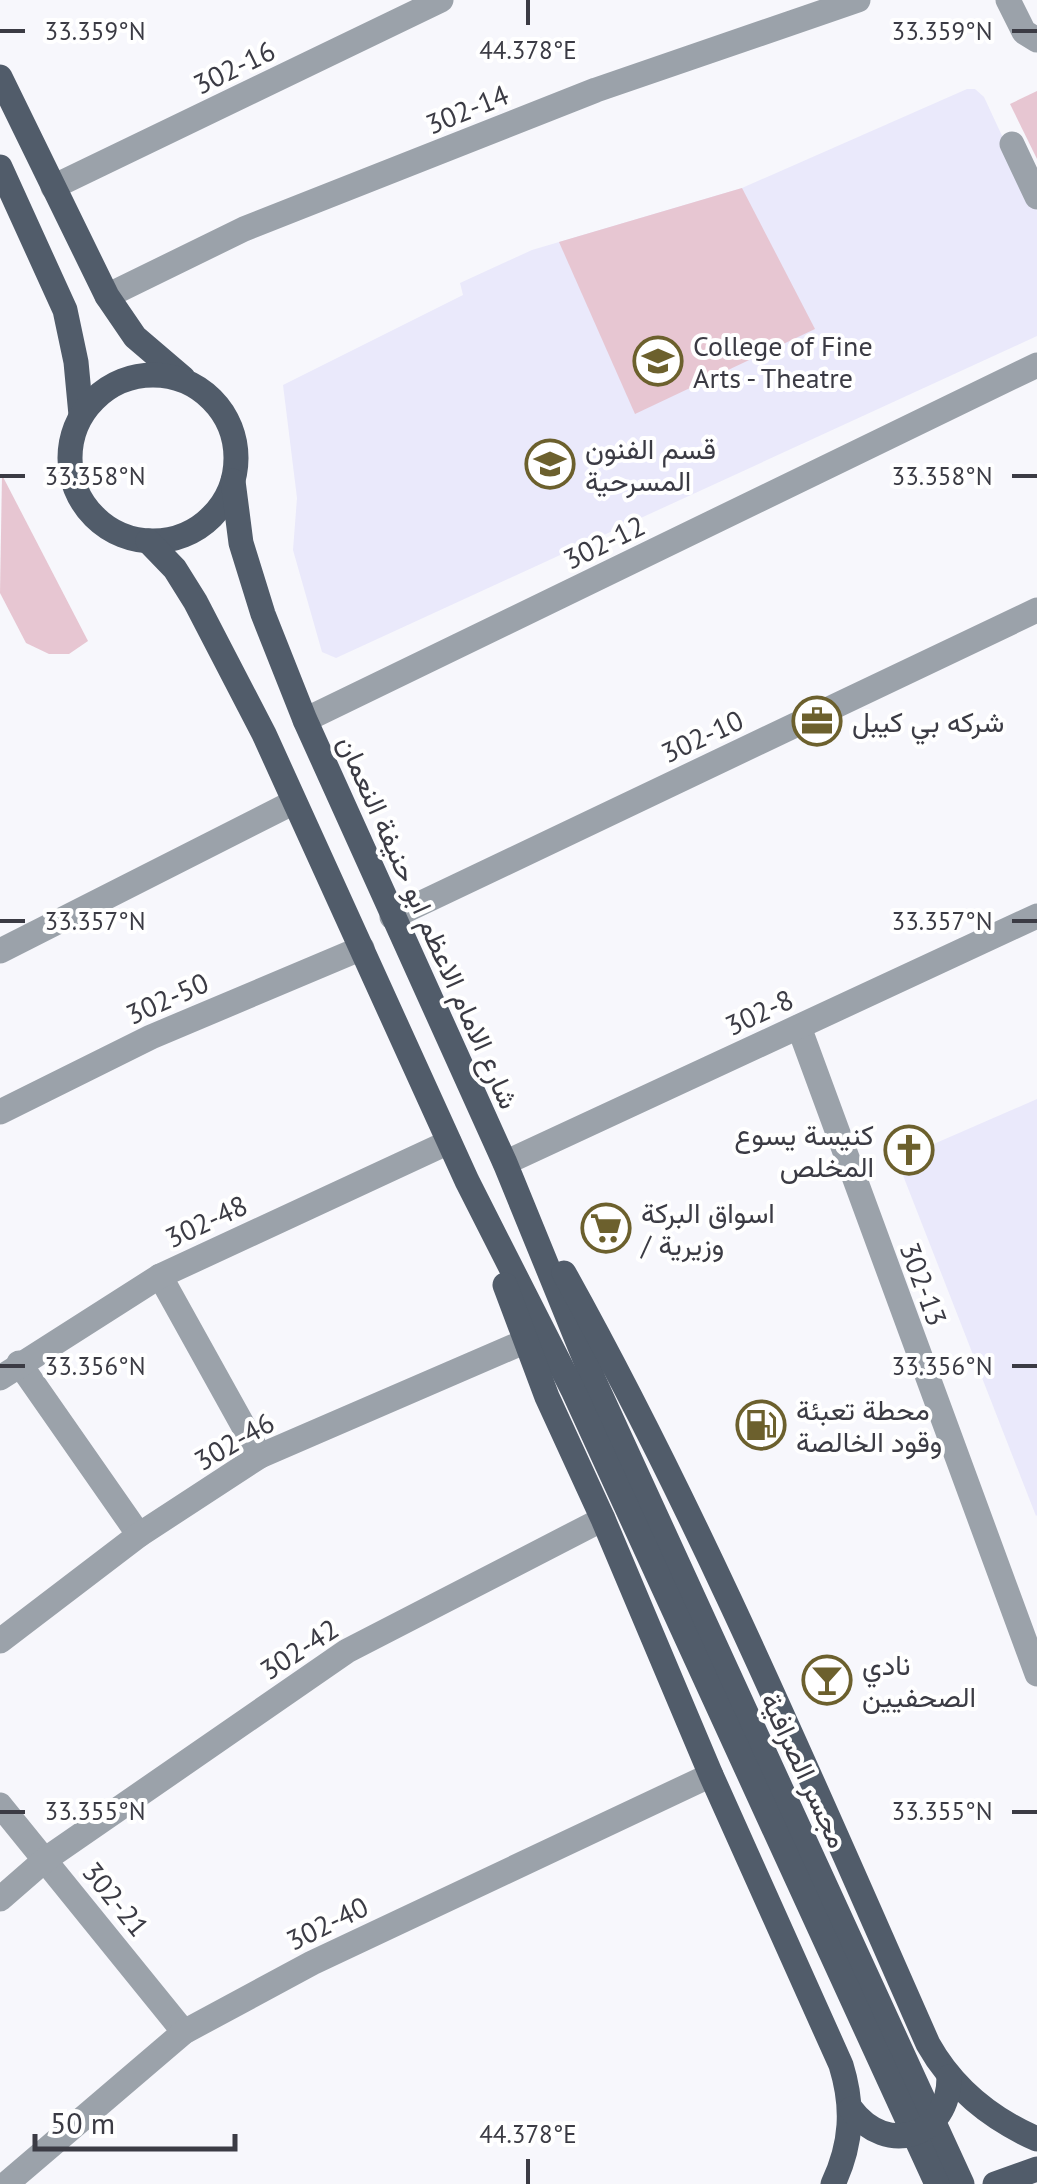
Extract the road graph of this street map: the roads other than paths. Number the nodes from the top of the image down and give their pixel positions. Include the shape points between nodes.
1 (441, 0) edge
2 (858, 0) edge
3 (1008, 0) edge
4 (1037, 40) edge
5 (0, 76) edge
6 (1012, 144) dead end
7 (0, 167) edge
8 (53, 188) junction
9 (1037, 197) edge
10 (107, 296) junction
11 (1037, 365) edge
12 (192, 384) junction
13 (81, 415) junction
14 (233, 481) junction
15 (148, 542) junction
16 (1037, 610) edge
17 (305, 720) junction
18 (294, 802) junction
19 (1037, 916) edge
20 (392, 917) junction
21 (362, 948) junction
22 (0, 951) edge
23 (799, 1027) junction
24 (0, 1112) edge
25 (449, 1142) junction
26 (505, 1162) junction
27 (516, 1190) junction
28 (481, 1208) junction
29 (160, 1276) junction
30 (526, 1342) junction
31 (9, 1371) edge
32 (584, 1385) junction
33 (260, 1456) junction
34 (604, 1519) junction
35 (139, 1535) junction
36 (0, 1640) edge
37 (1037, 1674) edge
38 (711, 1775) junction
39 (0, 1805) edge
40 (46, 1859) junction
41 (0, 1899) edge
42 (184, 2032) junction
43 (949, 2077) junction
44 (851, 2110) junction
45 (1037, 2139) edge
46 (1037, 2169) edge
47 (6, 2184) edge
48 (833, 2184) edge
49 (937, 2184) edge
50 (962, 2184) edge
51 (995, 2184) edge

1 - 8 street, 302-16
2 - 10 street, 302-14 via 578,97 244,229
3 - 4 street via 1024,32
5 - 8 main road
6 - 9 street
7 - 13 main road via 65,310
8 - 10 main road
10 - 12 main road via 135,337
11 - 17 street, 302-12
12 - 13 main road via 142,375 118,382
12 - 14 main road via 230,425
13 - 15 main road via 69,448 80,500 98,522
14 - 15 main road via 221,507 201,526
14 - 17 main road, شارع الامام الاعظم ابو حنيفة النعمان via 241,543
15 - 18 main road via 196,601
16 - 20 street, 302-10
17 - 20 main road, شارع الامام الاعظم ابو حنيفة النعمان
18 - 21 main road
18 - 22 street
19 - 23 street, 302-8
20 - 26 main road, شارع الامام الاعظم ابو حنيفة النعمان
21 - 24 street, 302-50 via 150,1036
21 - 25 main road
23 - 26 street, 302-8
23 - 37 street, 302-13
25 - 28 main road
25 - 29 street, 302-48
26 - 27 main road, شارع الامام الاعظم ابو حنيفة النعمان
27 - 32 main road, شارع الامام الاعظم ابو حنيفة النعمان
27 - 43 main road via 617,1369 753,1650 928,2044
28 - 30 main road
28 - 32 main road
29 - 31 street, 302-48
29 - 33 street
30 - 33 street, 302-46
30 - 34 main road
31 - 35 street
32 - 49 main road, مجسر الصرافية
32 - 50 main road, مجسر الصرافية
33 - 35 street, 302-46
34 - 38 main road
34 - 40 street, 302-42 via 347,1651
35 - 36 street, 302-46
38 - 42 street, 302-40 via 312,1962
38 - 44 main road via 841,2066
39 - 40 street, 302-21
40 - 41 street, 302-42
40 - 42 street, 302-21
42 - 47 street, 302-40
43 - 44 main road via 939,2114 919,2131 881,2134
43 - 45 main road
44 - 48 main road via 846,2153
46 - 51 main road

